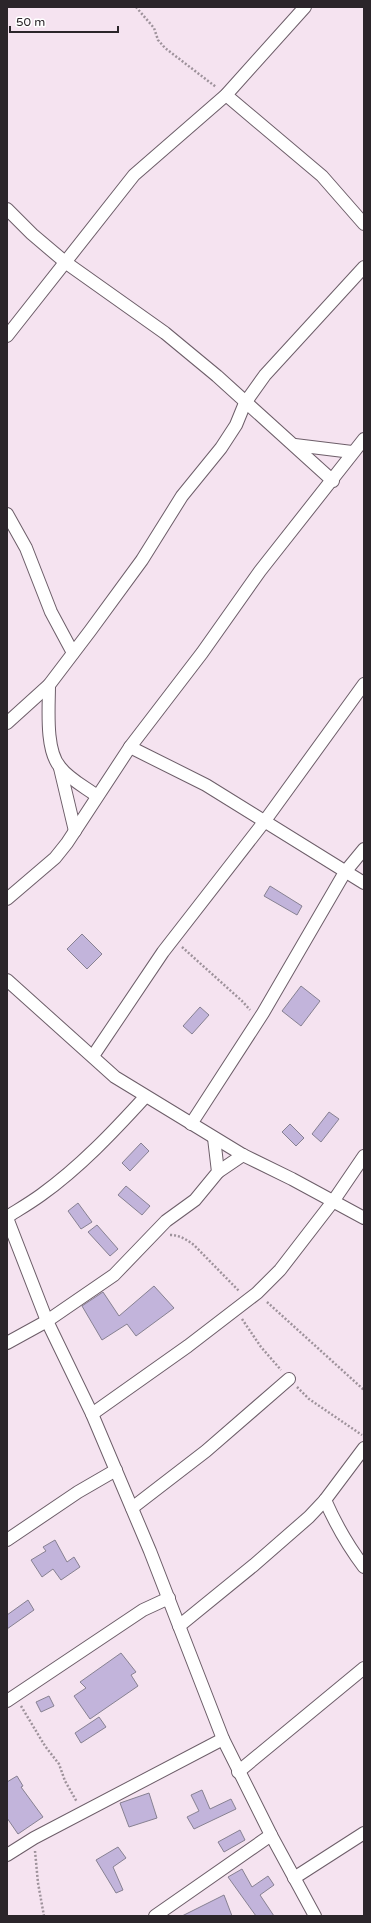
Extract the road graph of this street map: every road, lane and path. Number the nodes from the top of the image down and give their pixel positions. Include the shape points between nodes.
1 (136, 7) edge
2 (305, 7) edge
3 (226, 95) junction
4 (7, 209) edge
5 (364, 224) edge
6 (65, 262) junction
7 (364, 267) edge
8 (7, 336) edge
9 (245, 403) junction
10 (364, 439) edge
11 (295, 445) junction
12 (352, 452) junction
13 (333, 481) junction
14 (7, 514) edge
15 (72, 653) junction
16 (364, 684) edge
17 (49, 685) junction
18 (7, 723) edge
19 (130, 747) junction
20 (60, 768) junction
21 (97, 796) junction
22 (264, 822) junction
23 (74, 831) junction
24 (364, 849) edge
25 (345, 872) junction
26 (364, 883) edge
27 (7, 899) edge
28 (173, 939) junction
29 (7, 980) edge
30 (257, 1022) junction
31 (93, 1056) junction
32 (145, 1097) junction
33 (191, 1124) junction
34 (214, 1138) junction
35 (243, 1155) junction
36 (364, 1156) edge
37 (218, 1172) junction
38 (334, 1200) junction
39 (7, 1217) edge
40 (364, 1218) edge
41 (150, 1237) junction
42 (257, 1293) junction
43 (247, 1301) junction
44 (47, 1322) junction
45 (7, 1343) edge
46 (289, 1379) dead end
47 (364, 1390) edge
48 (92, 1414) junction
49 (364, 1448) edge
50 (116, 1470) junction
51 (325, 1500) junction
52 (132, 1508) junction
53 (7, 1540) edge
54 (364, 1567) edge
55 (168, 1598) junction
56 (179, 1626) junction
57 (364, 1668) edge
58 (11, 1699) edge
59 (223, 1739) junction
60 (238, 1772) junction
61 (84, 1812) junction
62 (364, 1833) edge
63 (271, 1835) junction
64 (34, 1838) junction
65 (7, 1855) edge
66 (294, 1878) junction
67 (44, 1916) edge
68 (155, 1916) edge
69 (315, 1916) edge

1 - 3 path via 154,28 158,40 165,48
2 - 3 street
3 - 5 street via 322,176
3 - 6 street via 134,175
4 - 6 street
6 - 8 street
6 - 9 street via 165,333
7 - 9 street via 285,352
9 - 11 street
9 - 15 street via 236,425 221,448 182,496 142,560
10 - 12 street
11 - 12 street
11 - 13 street
12 - 13 street
13 - 19 street via 260,572
14 - 15 street via 26,548 51,612
15 - 17 street
16 - 22 street
17 - 18 street
17 - 20 street via 51,748
19 - 21 street
19 - 22 street via 206,785
20 - 21 street
20 - 23 street
21 - 23 street
22 - 25 street
22 - 28 street
23 - 27 street via 55,858
24 - 25 street
25 - 26 street
25 - 30 street
28 - 30 path via 242,1001
28 - 31 street
29 - 31 street
30 - 33 street
31 - 32 street via 115,1077
32 - 33 street
32 - 39 street via 117,1129 74,1169 40,1196
33 - 34 street
34 - 35 street
34 - 37 street
35 - 37 street
35 - 38 street
36 - 38 street
37 - 41 street via 195,1200 166,1221
38 - 40 street
38 - 42 street via 280,1270
39 - 44 street
41 - 43 path via 176,1235 186,1239
41 - 44 street via 114,1275
42 - 43 street
42 - 47 path
43 - 48 street
44 - 45 street
44 - 48 street
46 - 52 street via 206,1451
48 - 50 street
49 - 51 street
50 - 52 street
50 - 53 street via 78,1492
51 - 54 street via 341,1534
51 - 56 street via 254,1565
52 - 55 street
55 - 56 street
55 - 58 street via 143,1610
56 - 59 street
57 - 60 street
58 - 61 path via 59,1764
59 - 60 street
59 - 61 street
60 - 63 street
61 - 64 street
62 - 66 street
63 - 66 street
63 - 68 street
64 - 65 street
64 - 67 path
66 - 69 street

